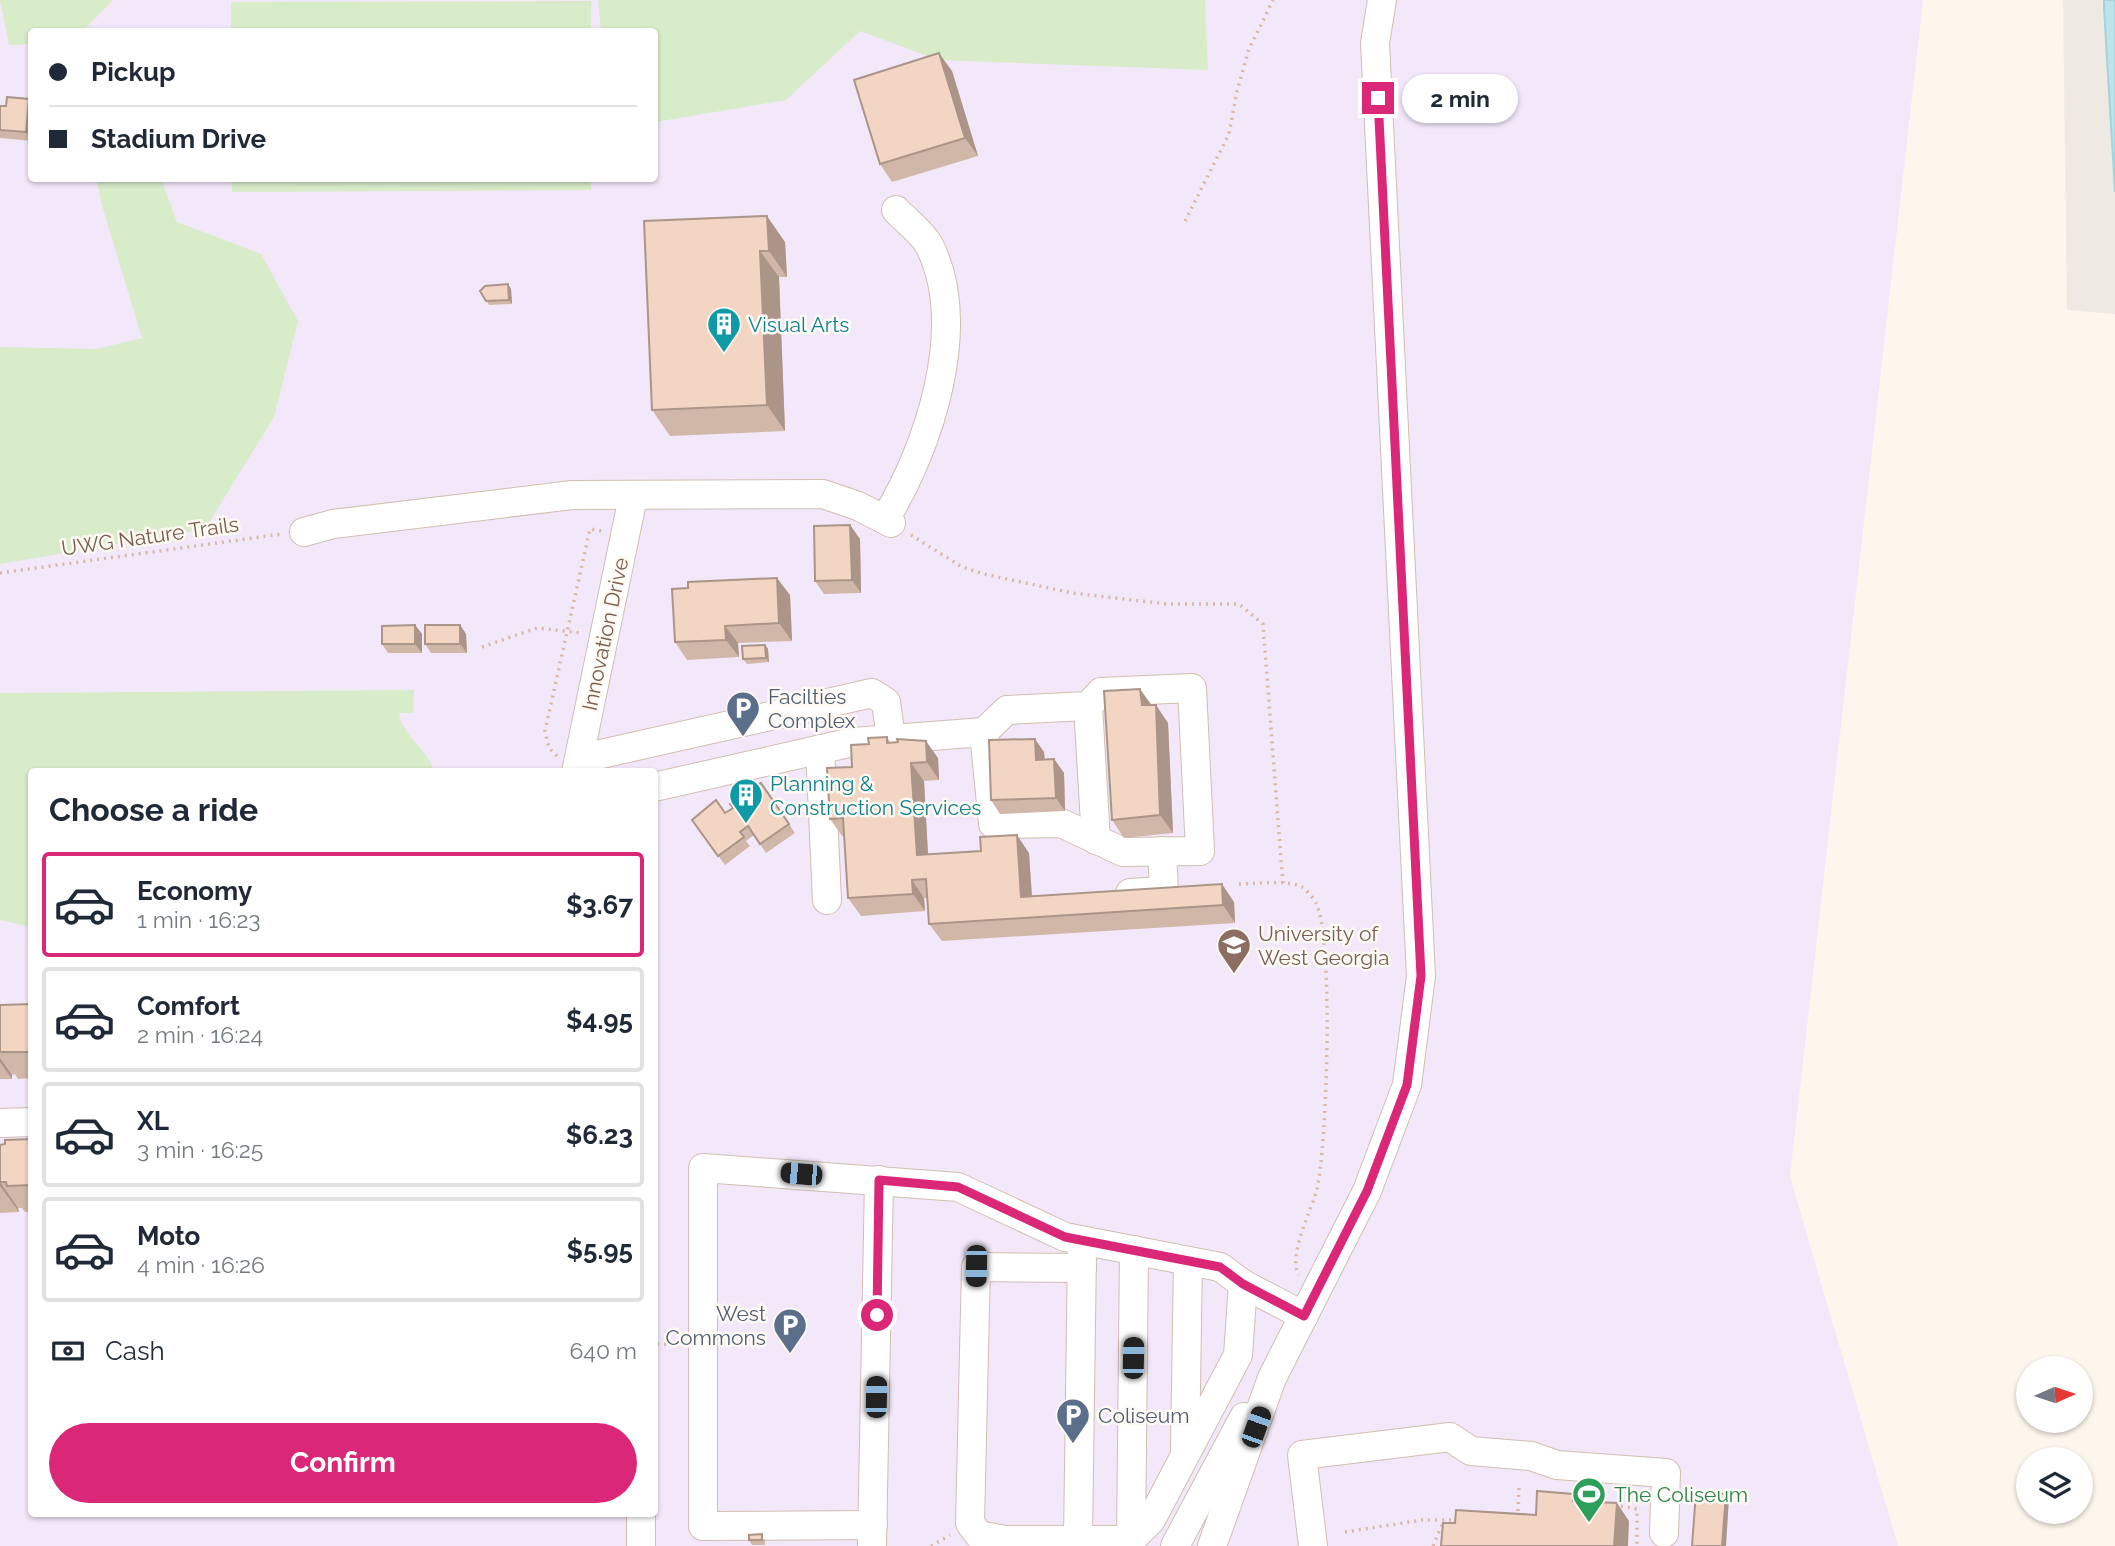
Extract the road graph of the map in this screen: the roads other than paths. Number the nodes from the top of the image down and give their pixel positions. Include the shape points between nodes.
1 (1382, 0) edge
2 (896, 210) dead end
3 (633, 497) junction
4 (304, 532) road end
5 (1088, 706) junction
6 (984, 732) junction
7 (891, 739) junction
8 (820, 749) junction
9 (573, 765) edge
10 (658, 786) edge
11 (1096, 840) junction
12 (1162, 851) junction
13 (1109, 895) edge
14 (827, 900) dead end
15 (28, 1122) edge
16 (0, 1123) edge
17 (879, 1180) junction
18 (1134, 1251) junction
19 (1082, 1254) junction
20 (1188, 1261) junction
21 (1243, 1284) junction
22 (1304, 1316) junction
23 (1272, 1378) junction
24 (1185, 1454) junction
25 (641, 1517) edge
26 (1664, 1533) dead end
27 (873, 1535) edge
28 (1078, 1540) junction
29 (1131, 1540) junction
30 (641, 1546) edge
31 (1175, 1546) edge
32 (1212, 1546) edge
33 (1313, 1546) edge

1 - 22 street via 1375,44 1421,976 1407,1085 1367,1191
2 - 3 street via 927,242 942,276 948,314 944,365 931,410 888,521 823,494
3 - 4 street via 572,495 333,524
3 - 9 street, Innovation Drive
5 - 6 street via 1007,710
5 - 11 street
5 - 12 street via 1101,692 1192,688 1200,851
6 - 7 street
6 - 11 street via 993,824 1061,823
7 - 8 street
7 - 9 street via 886,702 872,693
8 - 10 street
8 - 14 street
11 - 12 street via 1122,852
12 - 13 street via 1164,891
15 - 16 street
17 - 19 street via 958,1187 1065,1237
17 - 27 street
17 - 27 street via 703,1168 703,1525
18 - 19 street
18 - 20 street
18 - 29 street
19 - 28 street
19 - 28 street via 976,1266 970,1523 979,1535 1005,1541
20 - 21 street via 1220,1267
20 - 24 street
21 - 22 street
21 - 24 street via 1238,1355
22 - 23 street
23 - 31 street via 1254,1399
23 - 32 street
24 - 29 street via 1151,1520
25 - 30 street
26 - 33 street via 1666,1473 1557,1465 1531,1456 1471,1451 1450,1437 1302,1455
28 - 29 street

